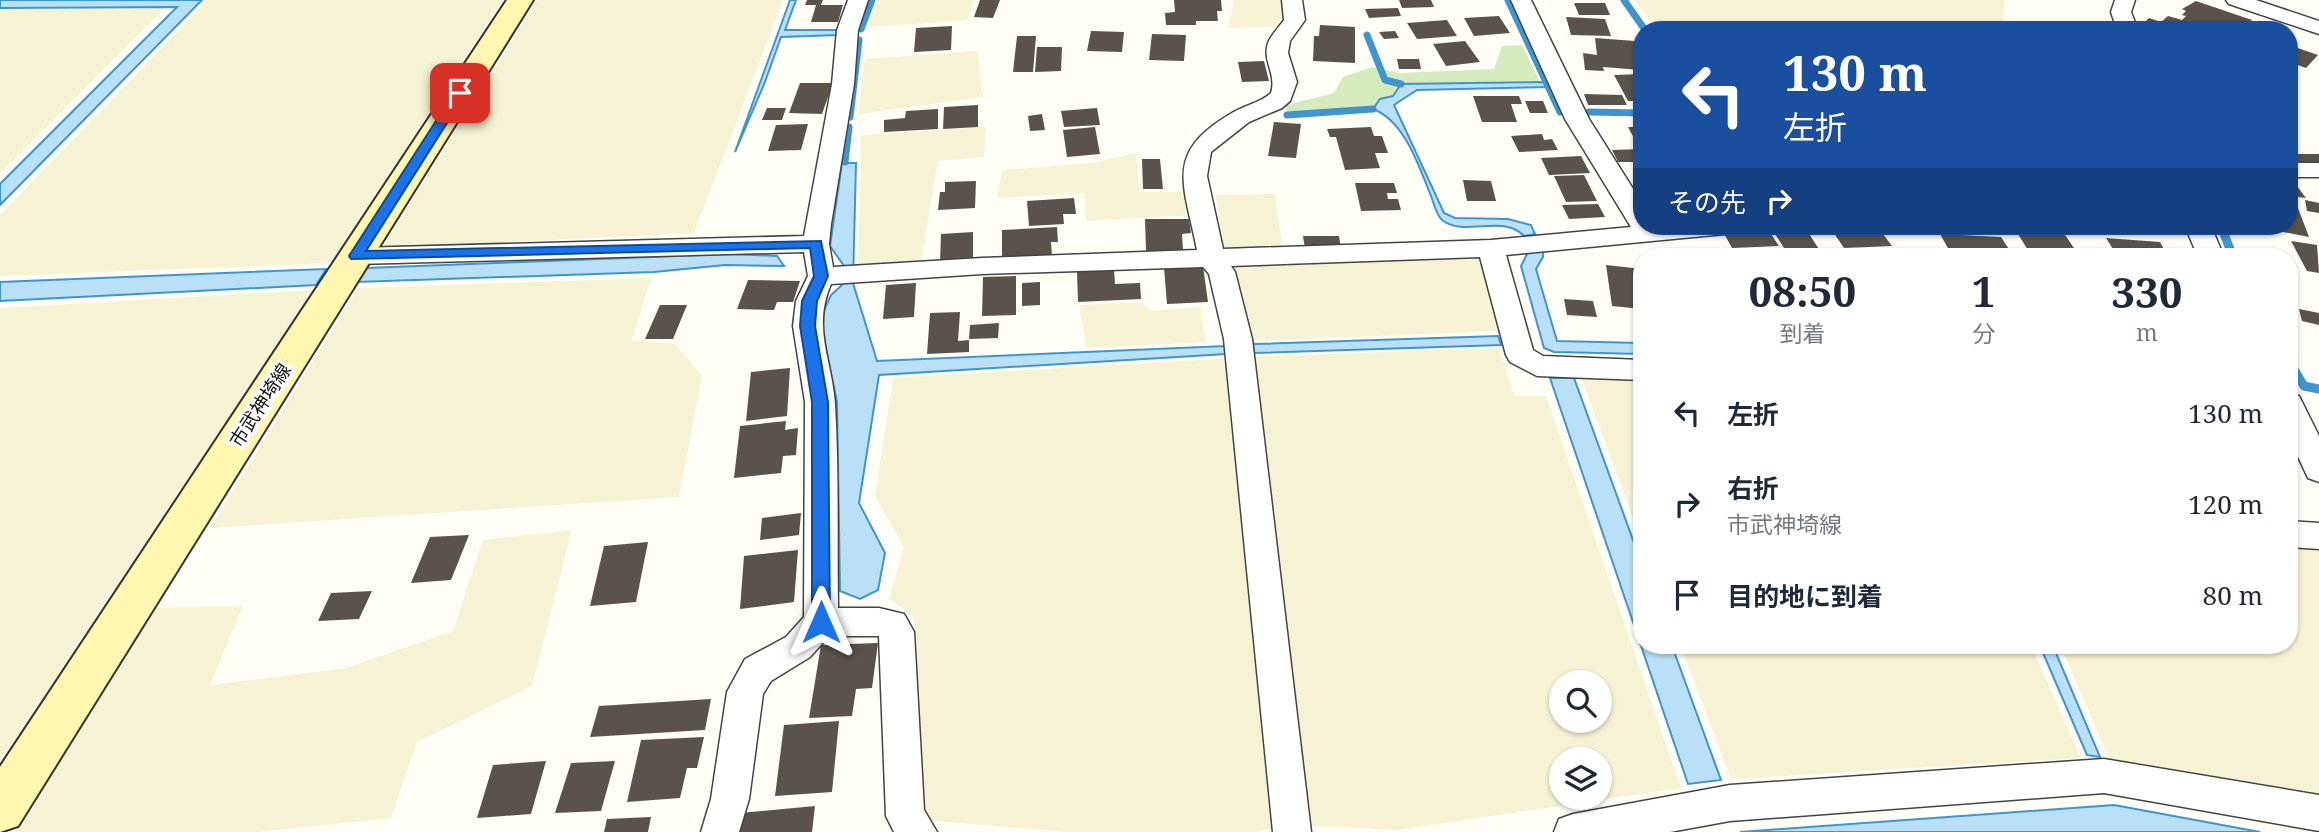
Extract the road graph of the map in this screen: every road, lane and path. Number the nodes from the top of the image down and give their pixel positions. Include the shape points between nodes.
1 (520, 0) edge
2 (858, 0) edge
3 (1292, 0) edge
4 (1521, 0) edge
5 (2125, 0) edge
6 (2236, 0) edge
7 (2125, 21) edge
8 (2319, 28) edge
9 (2298, 170) edge
10 (2319, 170) edge
11 (1633, 209) edge
12 (1633, 229) edge
13 (816, 244) junction
14 (1491, 248) junction
15 (356, 256) junction
16 (1212, 260) junction
17 (840, 275) junction
18 (1633, 370) edge
19 (2298, 423) edge
20 (2319, 470) edge
21 (2298, 535) edge
22 (2319, 536) edge
23 (821, 622) junction
24 (0, 810) edge
25 (2319, 813) edge
26 (720, 832) edge
27 (918, 832) edge
28 (1292, 832) edge
29 (1573, 832) edge

1 - 15 main road, 市武神埼線
2 - 13 street via 848,16 843,81
3 - 16 street via 1296,20 1279,41 1277,53 1286,82 1282,96 1241,117 1199,152 1195,176
4 - 11 street via 1577,119
5 - 7 street via 2121,12
6 - 8 street
9 - 10 street
12 - 14 street
13 - 15 street
13 - 17 street
14 - 16 street
14 - 18 street via 1520,355 1537,366
15 - 24 main road, 市武神埼線
16 - 17 street
16 - 28 street via 1222,272 1238,339
17 - 23 street via 810,301 807,326 820,402
19 - 20 street
21 - 22 street
23 - 26 street via 798,647 758,670 745,692 730,799
23 - 27 street via 879,622 892,624 897,632 905,816
25 - 29 street via 2104,776 1730,803

